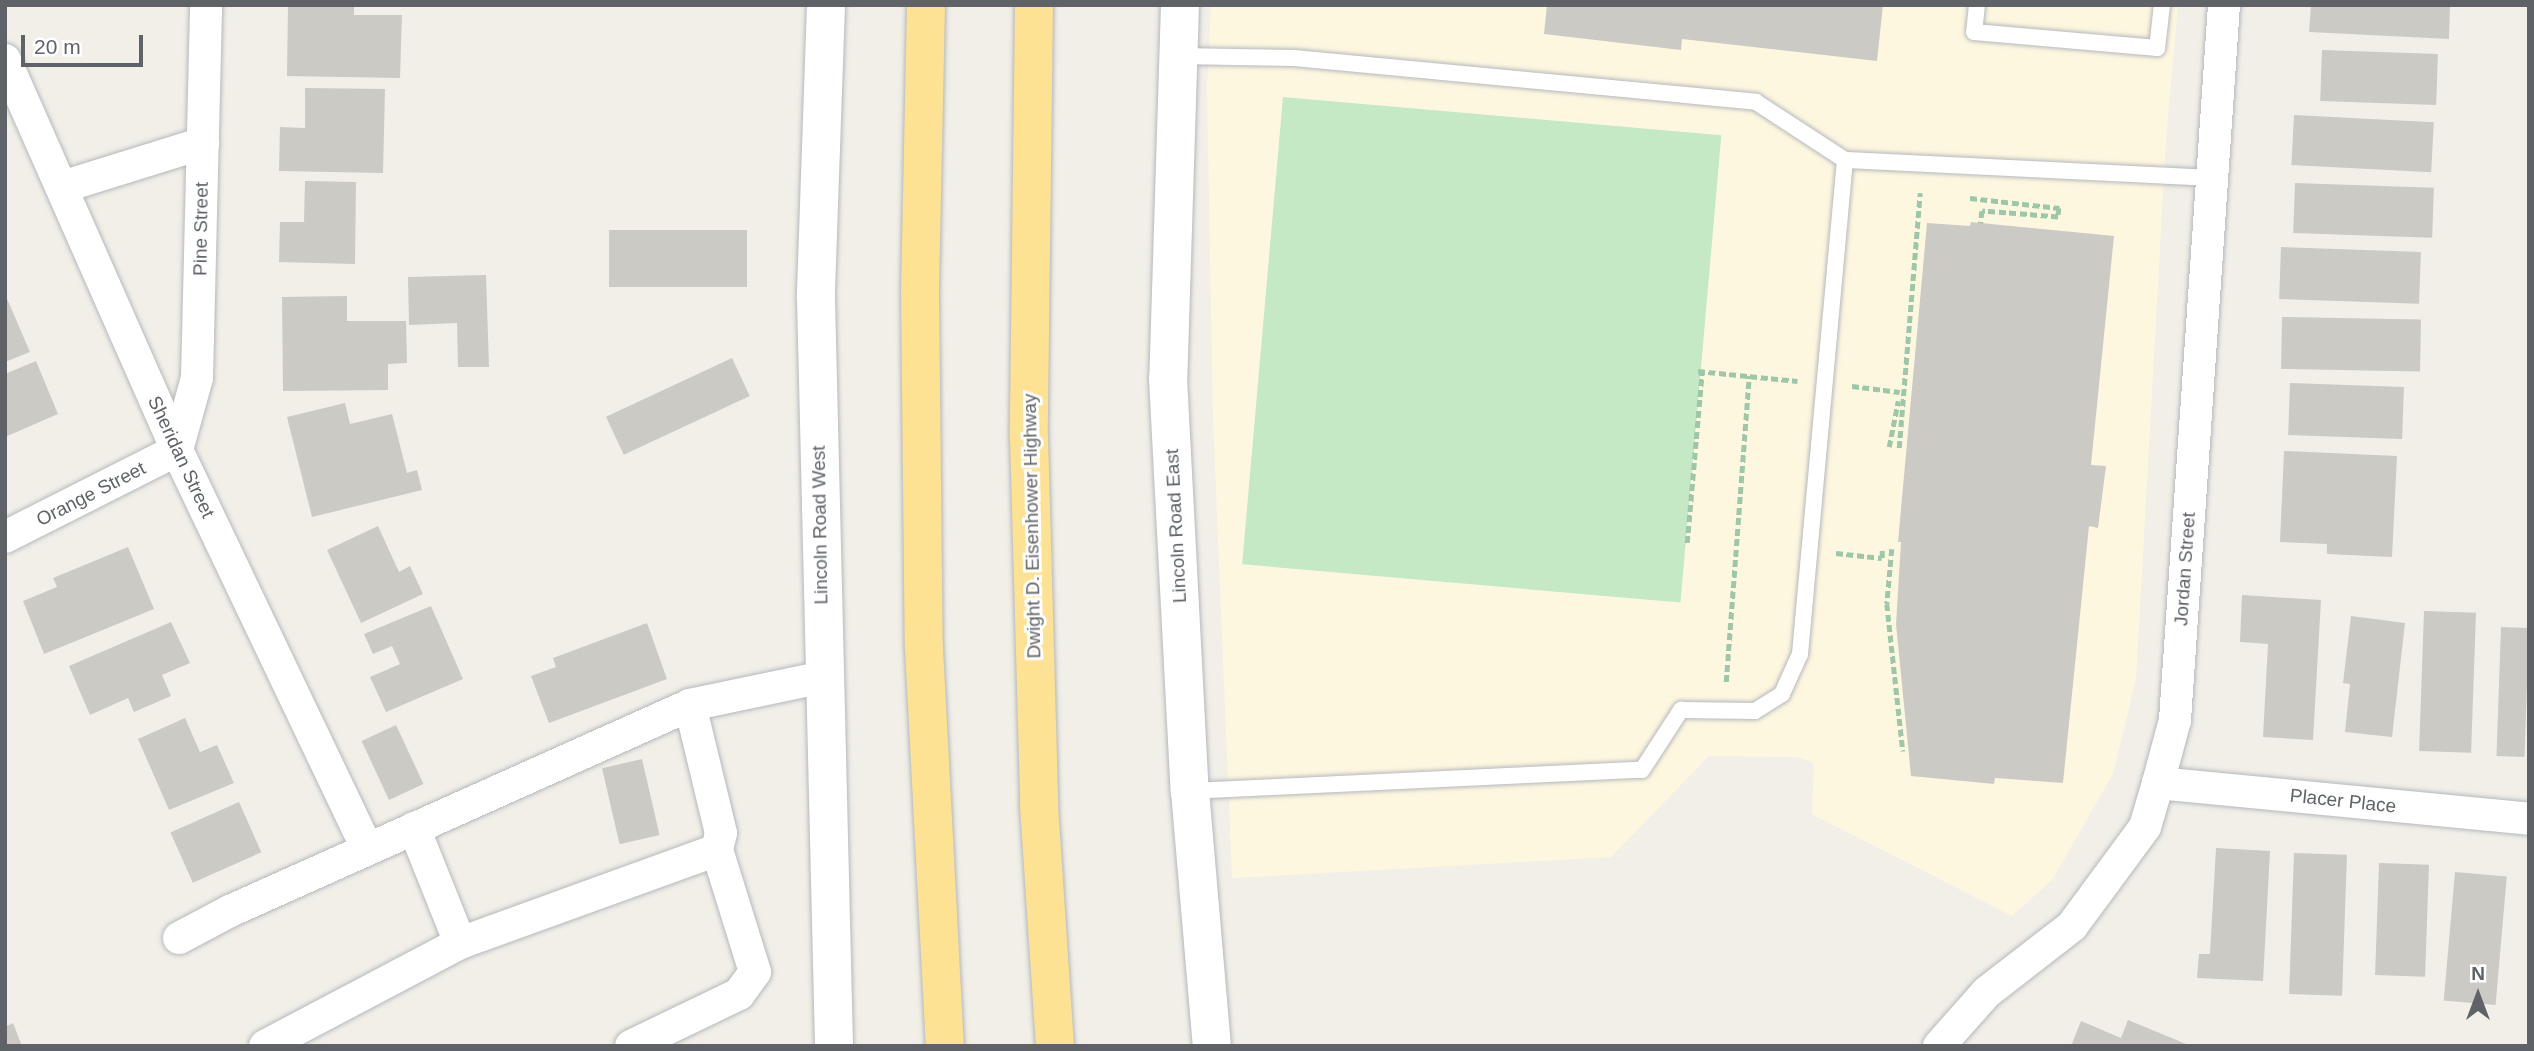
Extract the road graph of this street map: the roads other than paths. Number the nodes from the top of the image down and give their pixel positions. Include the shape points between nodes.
1 (206, 5) edge
2 (826, 5) edge
3 (926, 5) edge
4 (1034, 5) edge
5 (1180, 5) edge
6 (1977, 5) edge
7 (2162, 5) edge
8 (2224, 5) edge
9 (1178, 56) junction
10 (5, 60) edge
11 (203, 143) junction
12 (1846, 160) junction
13 (2210, 178) junction
14 (62, 187) junction
15 (177, 450) junction
16 (5, 537) edge
17 (824, 677) junction
18 (690, 705) junction
19 (2158, 783) junction
20 (1190, 792) junction
21 (2529, 819) edge
22 (414, 828) junction
23 (367, 849) junction
24 (717, 850) junction
25 (179, 938) dead end
26 (460, 943) junction
27 (265, 1046) edge
28 (631, 1046) edge
29 (834, 1046) edge
30 (945, 1046) edge
31 (1055, 1046) edge
32 (1212, 1046) edge
33 (1939, 1046) edge

1 - 11 street, Pine Street
2 - 17 street, Lincoln Road West via 816,298
3 - 30 highway via 920,291 924,648
4 - 31 highway, Dwight D. Eisenhower Highway via 1029,437 1040,806
5 - 9 street, Lincoln Road East
6 - 7 lane via 1974,32 2157,48
8 - 13 street, Jordan Street
9 - 12 lane via 1294,58 1756,102
9 - 20 street, Lincoln Road East via 1168,378
10 - 14 street, Sheridan Street
11 - 14 street
11 - 15 street, Pine Street via 197,378
12 - 13 lane
12 - 20 lane via 1800,654 1782,694 1755,711 1681,710 1642,770
13 - 19 street, Jordan Street via 2175,720
14 - 15 street, Sheridan Street
15 - 16 street, Orange Street
15 - 23 street, Sheridan Street
17 - 18 street
17 - 29 street, Lincoln Road West
18 - 22 street
18 - 24 street via 721,833
19 - 21 street, Placer Place
19 - 33 street, Jordan Street via 2145,827 2072,926 1987,992
20 - 32 street, Lincoln Road East
22 - 23 street
22 - 26 street
23 - 25 street
24 - 26 street
24 - 28 street via 755,972 739,994
26 - 27 street

